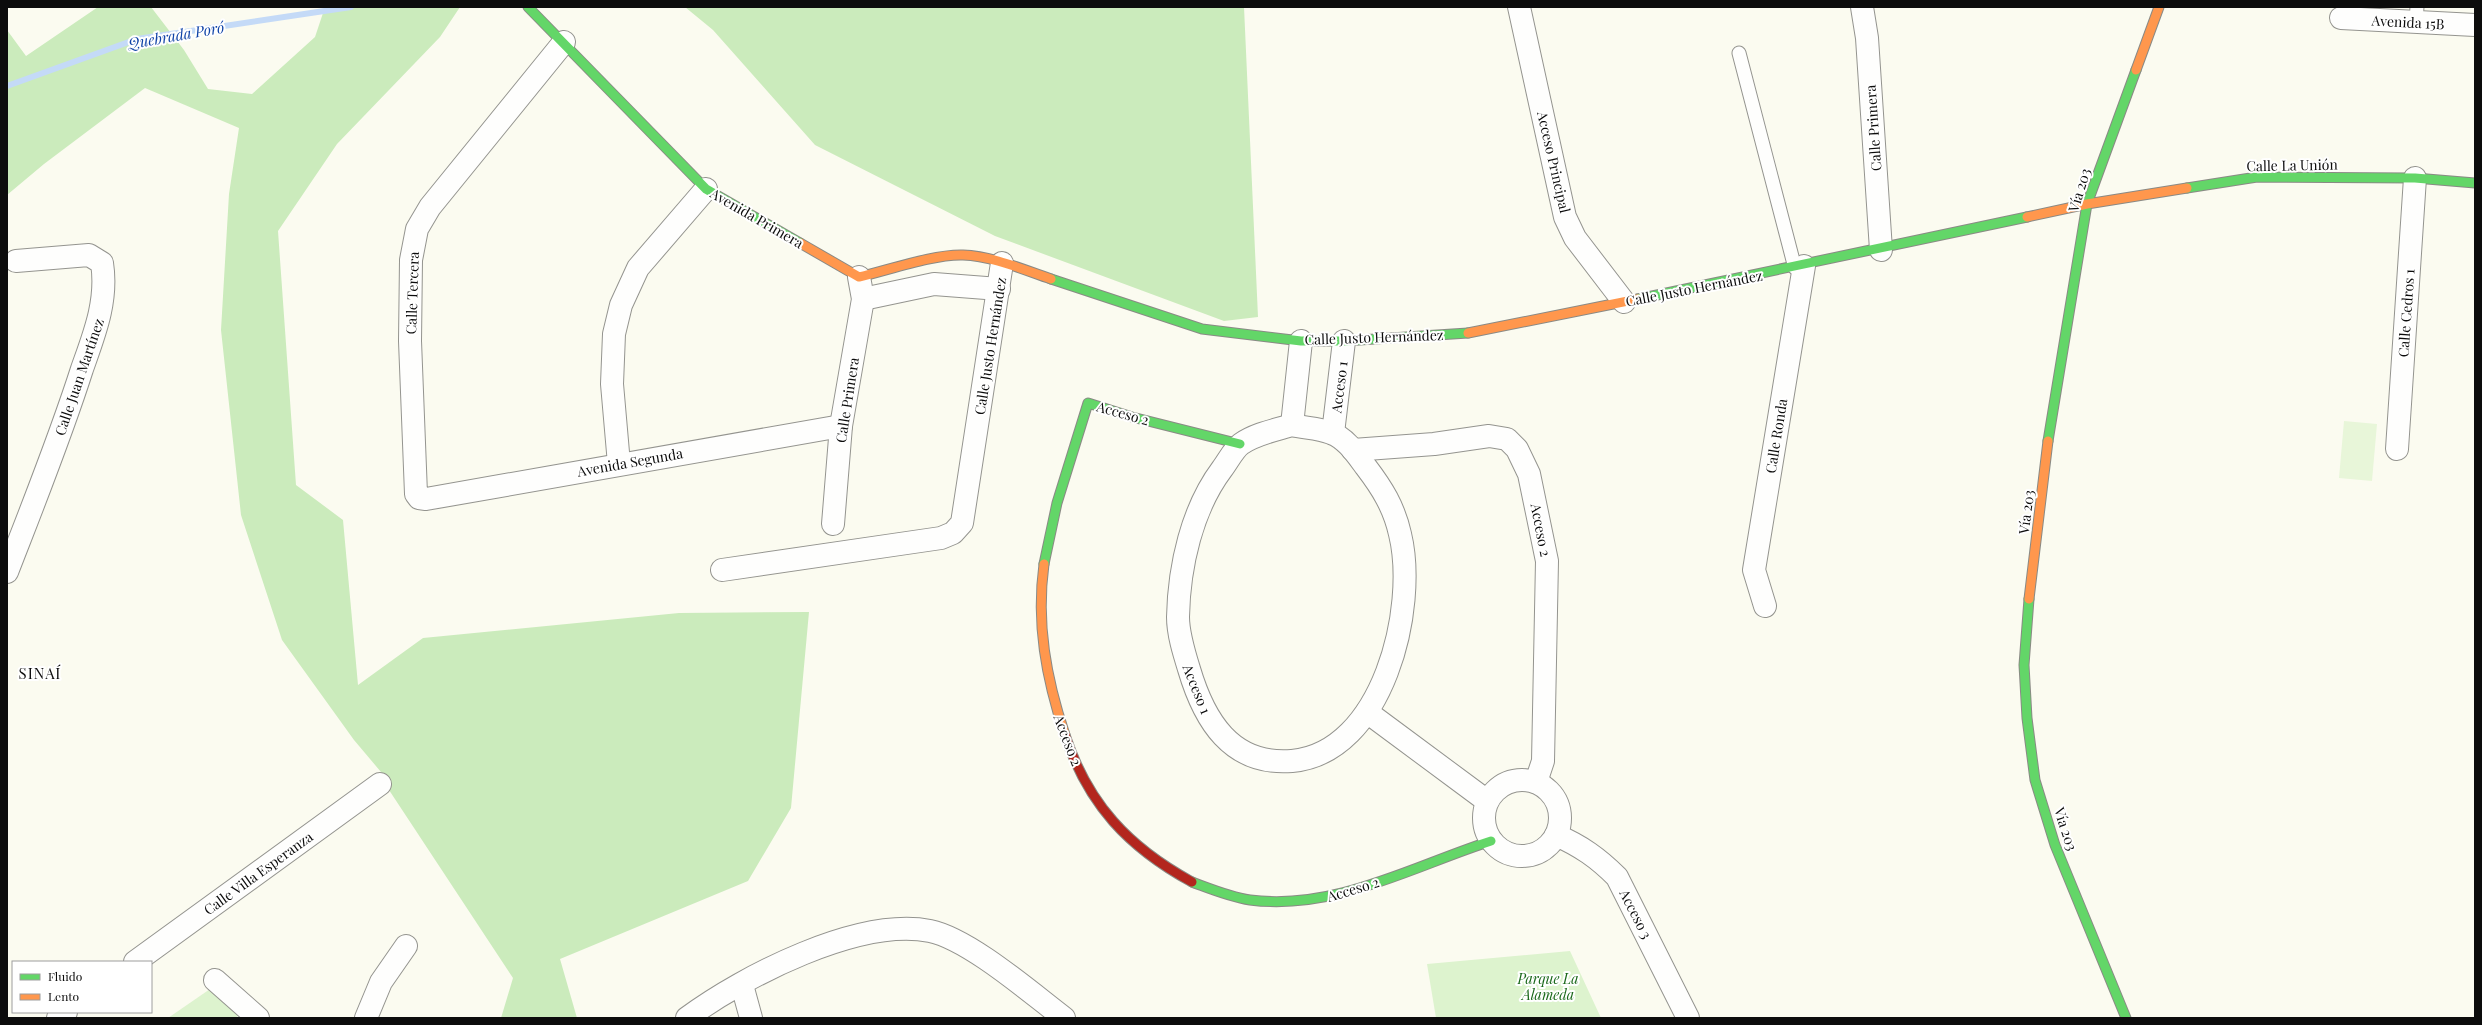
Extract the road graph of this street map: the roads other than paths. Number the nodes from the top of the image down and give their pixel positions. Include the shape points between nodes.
1 (528, 7) edge
2 (1519, 7) edge
3 (1862, 7) edge
4 (2159, 7) edge
5 (2416, 14) edge
6 (2341, 18) dead end
7 (2475, 25) edge
8 (564, 42) junction
9 (1740, 53) dead end
10 (2415, 178) junction
11 (2475, 183) edge
12 (706, 190) junction
13 (2087, 204) junction
14 (1881, 250) junction
15 (16, 261) dead end
16 (1002, 263) junction
17 (1799, 267) junction
18 (859, 277) junction
19 (999, 289) junction
20 (863, 299) junction
21 (1624, 302) junction
22 (1301, 341) junction
23 (1344, 341) junction
24 (1292, 425) junction
25 (842, 426) junction
26 (1333, 433) junction
27 (1240, 444) junction
28 (2397, 448) dead end
29 (1353, 450) junction
30 (619, 464) junction
31 (419, 498) joint
32 (833, 524) dead end
33 (722, 570) dead end
34 (7, 572) edge
35 (1765, 606) dead end
36 (1367, 712) junction
37 (1536, 782) junction
38 (380, 784) dead end
39 (1487, 801) junction
40 (1556, 835) junction
41 (1491, 841) junction
42 (406, 946) dead end
43 (136, 961) edge
44 (215, 980) dead end
45 (742, 985) junction
46 (258, 1018) edge
47 (366, 1018) edge
48 (688, 1018) edge
49 (751, 1018) edge
50 (1064, 1018) edge
51 (1688, 1018) edge
52 (2126, 1018) edge

1 - 8 street, Avenida Primera
2 - 21 street, Acceso Principal via 1565,217 1575,238
3 - 14 street, Calle Primera via 1867,38
4 - 13 street, Vía 203
5 - 6 street, Avenida 15B
5 - 7 street, Avenida 15B
8 - 12 street, Avenida Primera
8 - 31 street, Calle Tercera via 430,207 417,229 411,260 410,341 416,494
9 - 17 lane
10 - 11 street, Calle La Unión
10 - 13 street, Calle La Unión via 2257,177
10 - 28 street, Calle Cedros 1
12 - 18 street, Avenida Primera
12 - 30 street via 638,268 621,305 614,334 612,384
13 - 14 street, Calle Justo Hernández
13 - 52 street, Vía 203 via 2053,403 2029,599 2025,680 2027,718 2038,787 2055,845
14 - 17 street, Calle Justo Hernández
15 - 34 street, Calle Juan Martínez via 89,255 102,263 104,276 102,307 74,396
16 - 18 street via 964,255 948,256
16 - 19 street, Calle Justo Hernández
16 - 22 street, Calle Justo Hernández via 1202,329
17 - 21 street, Calle Justo Hernández
17 - 35 street, Calle Ronda via 1754,570
18 - 20 street, Calle Primera
19 - 20 street via 934,284
19 - 33 street, Calle Justo Hernández via 962,523 953,533 942,538
20 - 25 street, Calle Primera
21 - 23 street, Calle Justo Hernández via 1471,333
22 - 23 street, Calle Justo Hernández
22 - 24 street
23 - 26 street, Acceso 1
24 - 26 street, Acceso 1
24 - 27 street, Acceso 1
25 - 30 street, Avenida Segunda
25 - 32 street, Calle Primera
26 - 29 street, Acceso 1
27 - 36 street, Acceso 1 via 1211,483 1193,527 1182,570 1178,618 1183,651 1204,710 1219,734 1239,750 1264,758 1291,761 1315,756 1340,741
27 - 41 street, Acceso 2 via 1132,417 1088,403 1046,543 1040,606 1043,658 1060,722 1084,781 1108,815 1138,848 1174,873 1208,888 1244,899 1277,902 1329,898
29 - 36 street, Acceso 1 via 1386,492 1401,535 1406,588 1399,638 1385,682
29 - 37 street, Acceso 2 via 1434,444 1489,436 1507,439 1517,449 1529,474 1548,561 1543,761
30 - 31 street, Avenida Segunda via 426,499
36 - 39 street
37 - 39 street via 1525,779 1502,784
37 - 40 street via 1547,788 1560,810 1560,823
38 - 43 street, Calle Villa Esperanza
39 - 41 street via 1483,821
40 - 41 street via 1548,846 1538,853 1525,856 1512,855 1500,850
40 - 51 street, Acceso 3 via 1583,847 1603,862 1617,878
42 - 47 street via 381,982
44 - 46 street
45 - 48 street
45 - 49 street
45 - 50 street via 784,960 828,944 892,928 931,931 971,949

